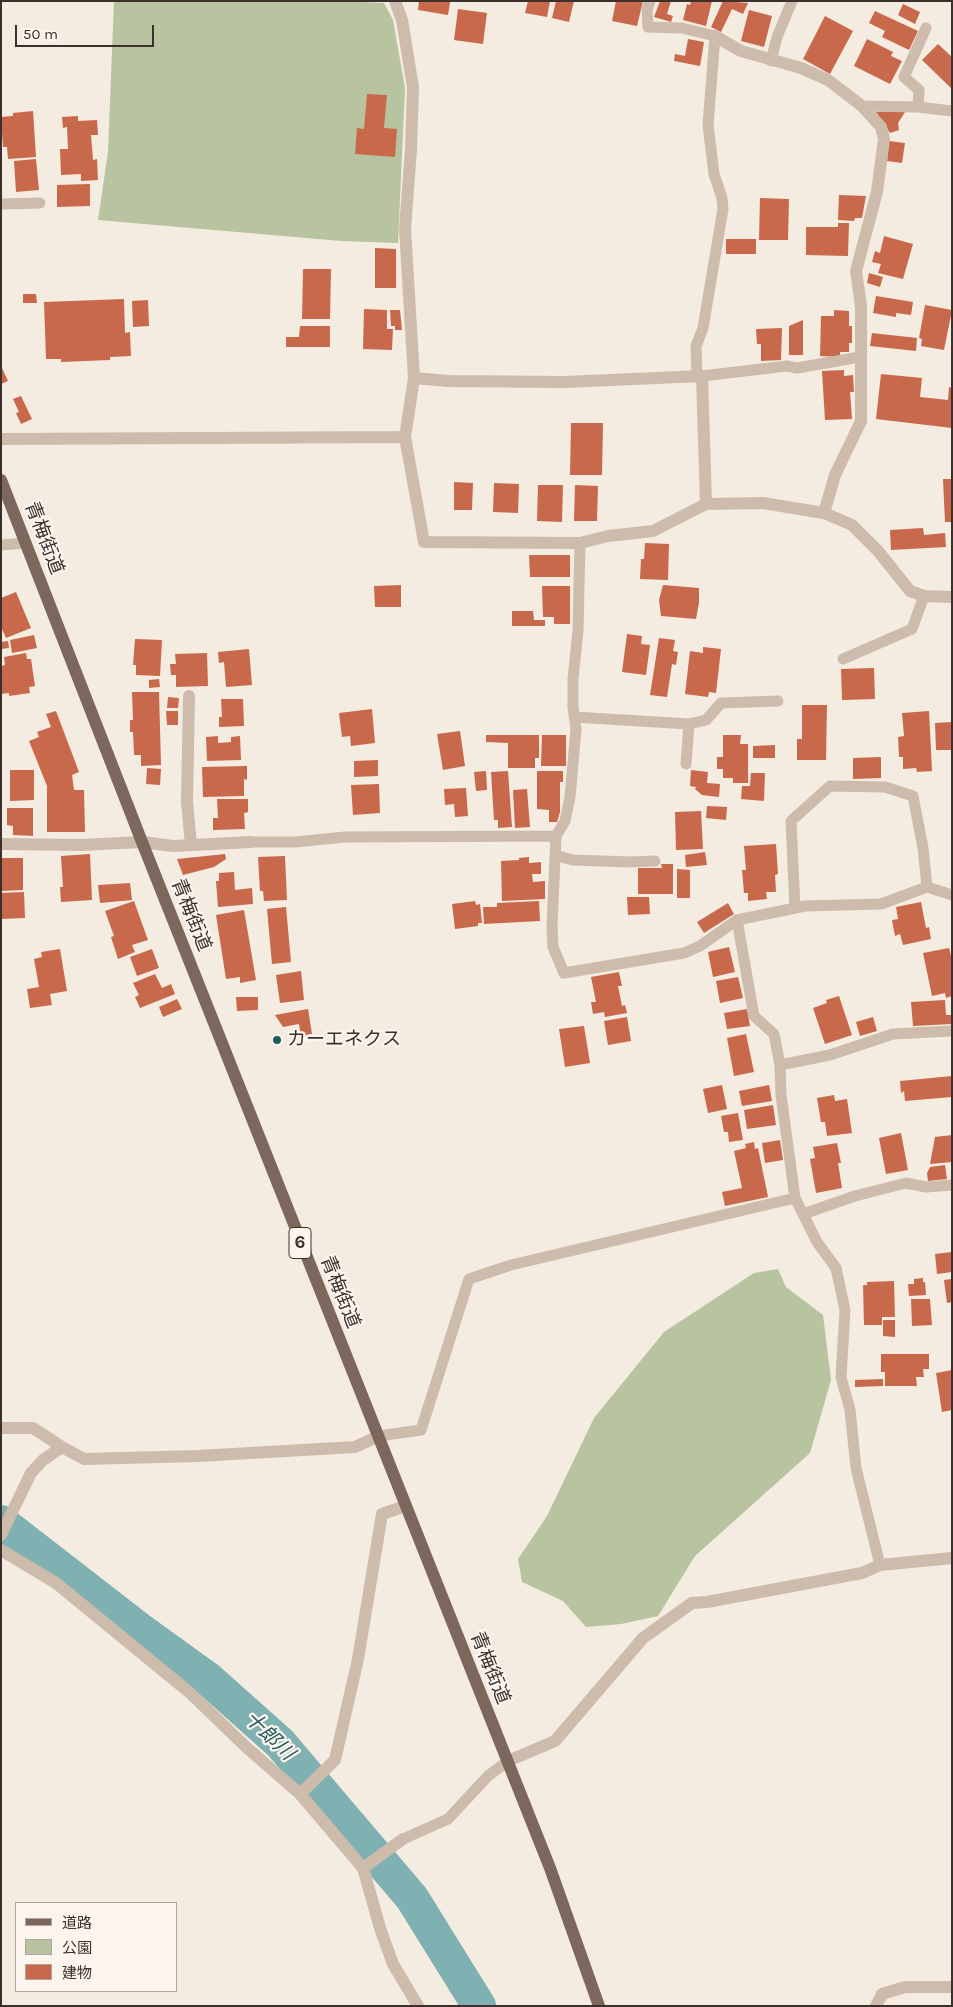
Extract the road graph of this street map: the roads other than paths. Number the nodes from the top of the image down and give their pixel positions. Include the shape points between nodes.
1 (395, 1) edge
2 (650, 1) edge
3 (792, 1) edge
4 (926, 28) dead end
5 (715, 36) junction
6 (771, 61) junction
7 (862, 106) junction
8 (918, 106) junction
9 (952, 111) edge
10 (40, 203) dead end
11 (1, 204) edge
12 (860, 357) junction
13 (700, 376) junction
14 (414, 378) junction
15 (405, 437) junction
16 (1, 439) edge
17 (1, 480) edge
18 (706, 504) junction
19 (824, 513) junction
20 (26, 543) junction
21 (580, 543) junction
22 (1, 545) edge
23 (924, 596) junction
24 (952, 597) edge
25 (843, 659) dead end
26 (189, 696) dead end
27 (778, 701) dead end
28 (574, 717) junction
29 (689, 724) junction
30 (686, 764) dead end
31 (556, 836) junction
32 (142, 842) junction
33 (251, 842) joint
34 (1, 844) edge
35 (191, 845) junction
36 (555, 855) junction
37 (655, 861) dead end
38 (927, 887) junction
39 (952, 895) edge
40 (795, 908) junction
41 (737, 920) junction
42 (952, 1030) edge
43 (780, 1065) junction
44 (952, 1185) edge
45 (794, 1198) junction
46 (803, 1214) junction
47 (1, 1428) edge
48 (379, 1436) junction
49 (62, 1448) junction
50 (406, 1506) junction
51 (1, 1534) edge
52 (1, 1550) edge
53 (952, 1558) edge
54 (880, 1565) junction
55 (508, 1761) junction
56 (300, 1794) junction
57 (403, 1839) joint
58 (363, 1868) junction
59 (952, 1987) edge
60 (418, 2006) edge
61 (599, 2006) edge
62 (876, 2006) edge

1 - 14 street via 402,20 413,87 405,229
2 - 5 lane via 646,10 648,27 682,28
3 - 6 lane
4 - 8 lane via 904,77 919,90
5 - 6 street via 741,51
5 - 13 lane via 708,125 714,174 724,209 703,328 696,346
6 - 7 street via 801,68 828,80
7 - 8 lane
7 - 12 street via 881,127 884,139 877,192 856,271 861,306
8 - 9 lane
10 - 11 lane
12 - 13 lane via 797,368 787,366
12 - 19 street via 861,421 835,475
13 - 14 street via 564,382
13 - 18 street
14 - 15 street
15 - 16 street
15 - 21 street via 424,542
17 - 20 main road, 青梅街道 / 6
18 - 19 street via 757,503
18 - 21 street via 653,531
19 - 23 street via 852,525 878,550 910,591
20 - 22 lane
20 - 32 main road, 青梅街道 / 6
21 - 28 lane
23 - 24 street
23 - 25 lane via 912,629
26 - 35 street via 187,802
27 - 29 lane via 721,703 706,720
28 - 29 lane
28 - 31 lane via 576,729 570,797 565,821
29 - 30 lane
31 - 33 lane via 345,837
31 - 36 lane
32 - 34 street
32 - 35 street
32 - 48 main road, 青梅街道 / 6
33 - 35 street
36 - 37 lane via 573,860
36 - 41 lane via 553,947 564,973 684,953 700,946
38 - 39 lane
38 - 40 lane via 881,904
38 - 40 lane via 913,796 885,787 830,786 791,821
40 - 41 lane
41 - 43 lane via 754,1016 774,1034
42 - 43 lane via 893,1034 830,1054
43 - 45 lane
44 - 46 lane via 926,1187 906,1183
45 - 46 lane
45 - 48 lane via 510,1265 469,1279 421,1430
46 - 54 lane via 838,1276 845,1310 840,1377 850,1410 856,1468
47 - 49 street via 33,1428
48 - 49 street via 354,1447 198,1456 84,1459
48 - 50 main road, 青梅街道 / 6
49 - 51 street via 43,1460 31,1473
50 - 55 main road, 青梅街道 / 6
50 - 56 street via 382,1514 358,1659 335,1760
52 - 56 street via 56,1583 189,1692
53 - 54 street
54 - 55 street via 862,1574 692,1603 643,1638 555,1741
55 - 57 lane via 488,1776 448,1819
55 - 61 main road, 青梅街道 / 6
56 - 58 street
57 - 58 street
58 - 60 street via 393,1964
59 - 62 street via 905,1987 882,1994

